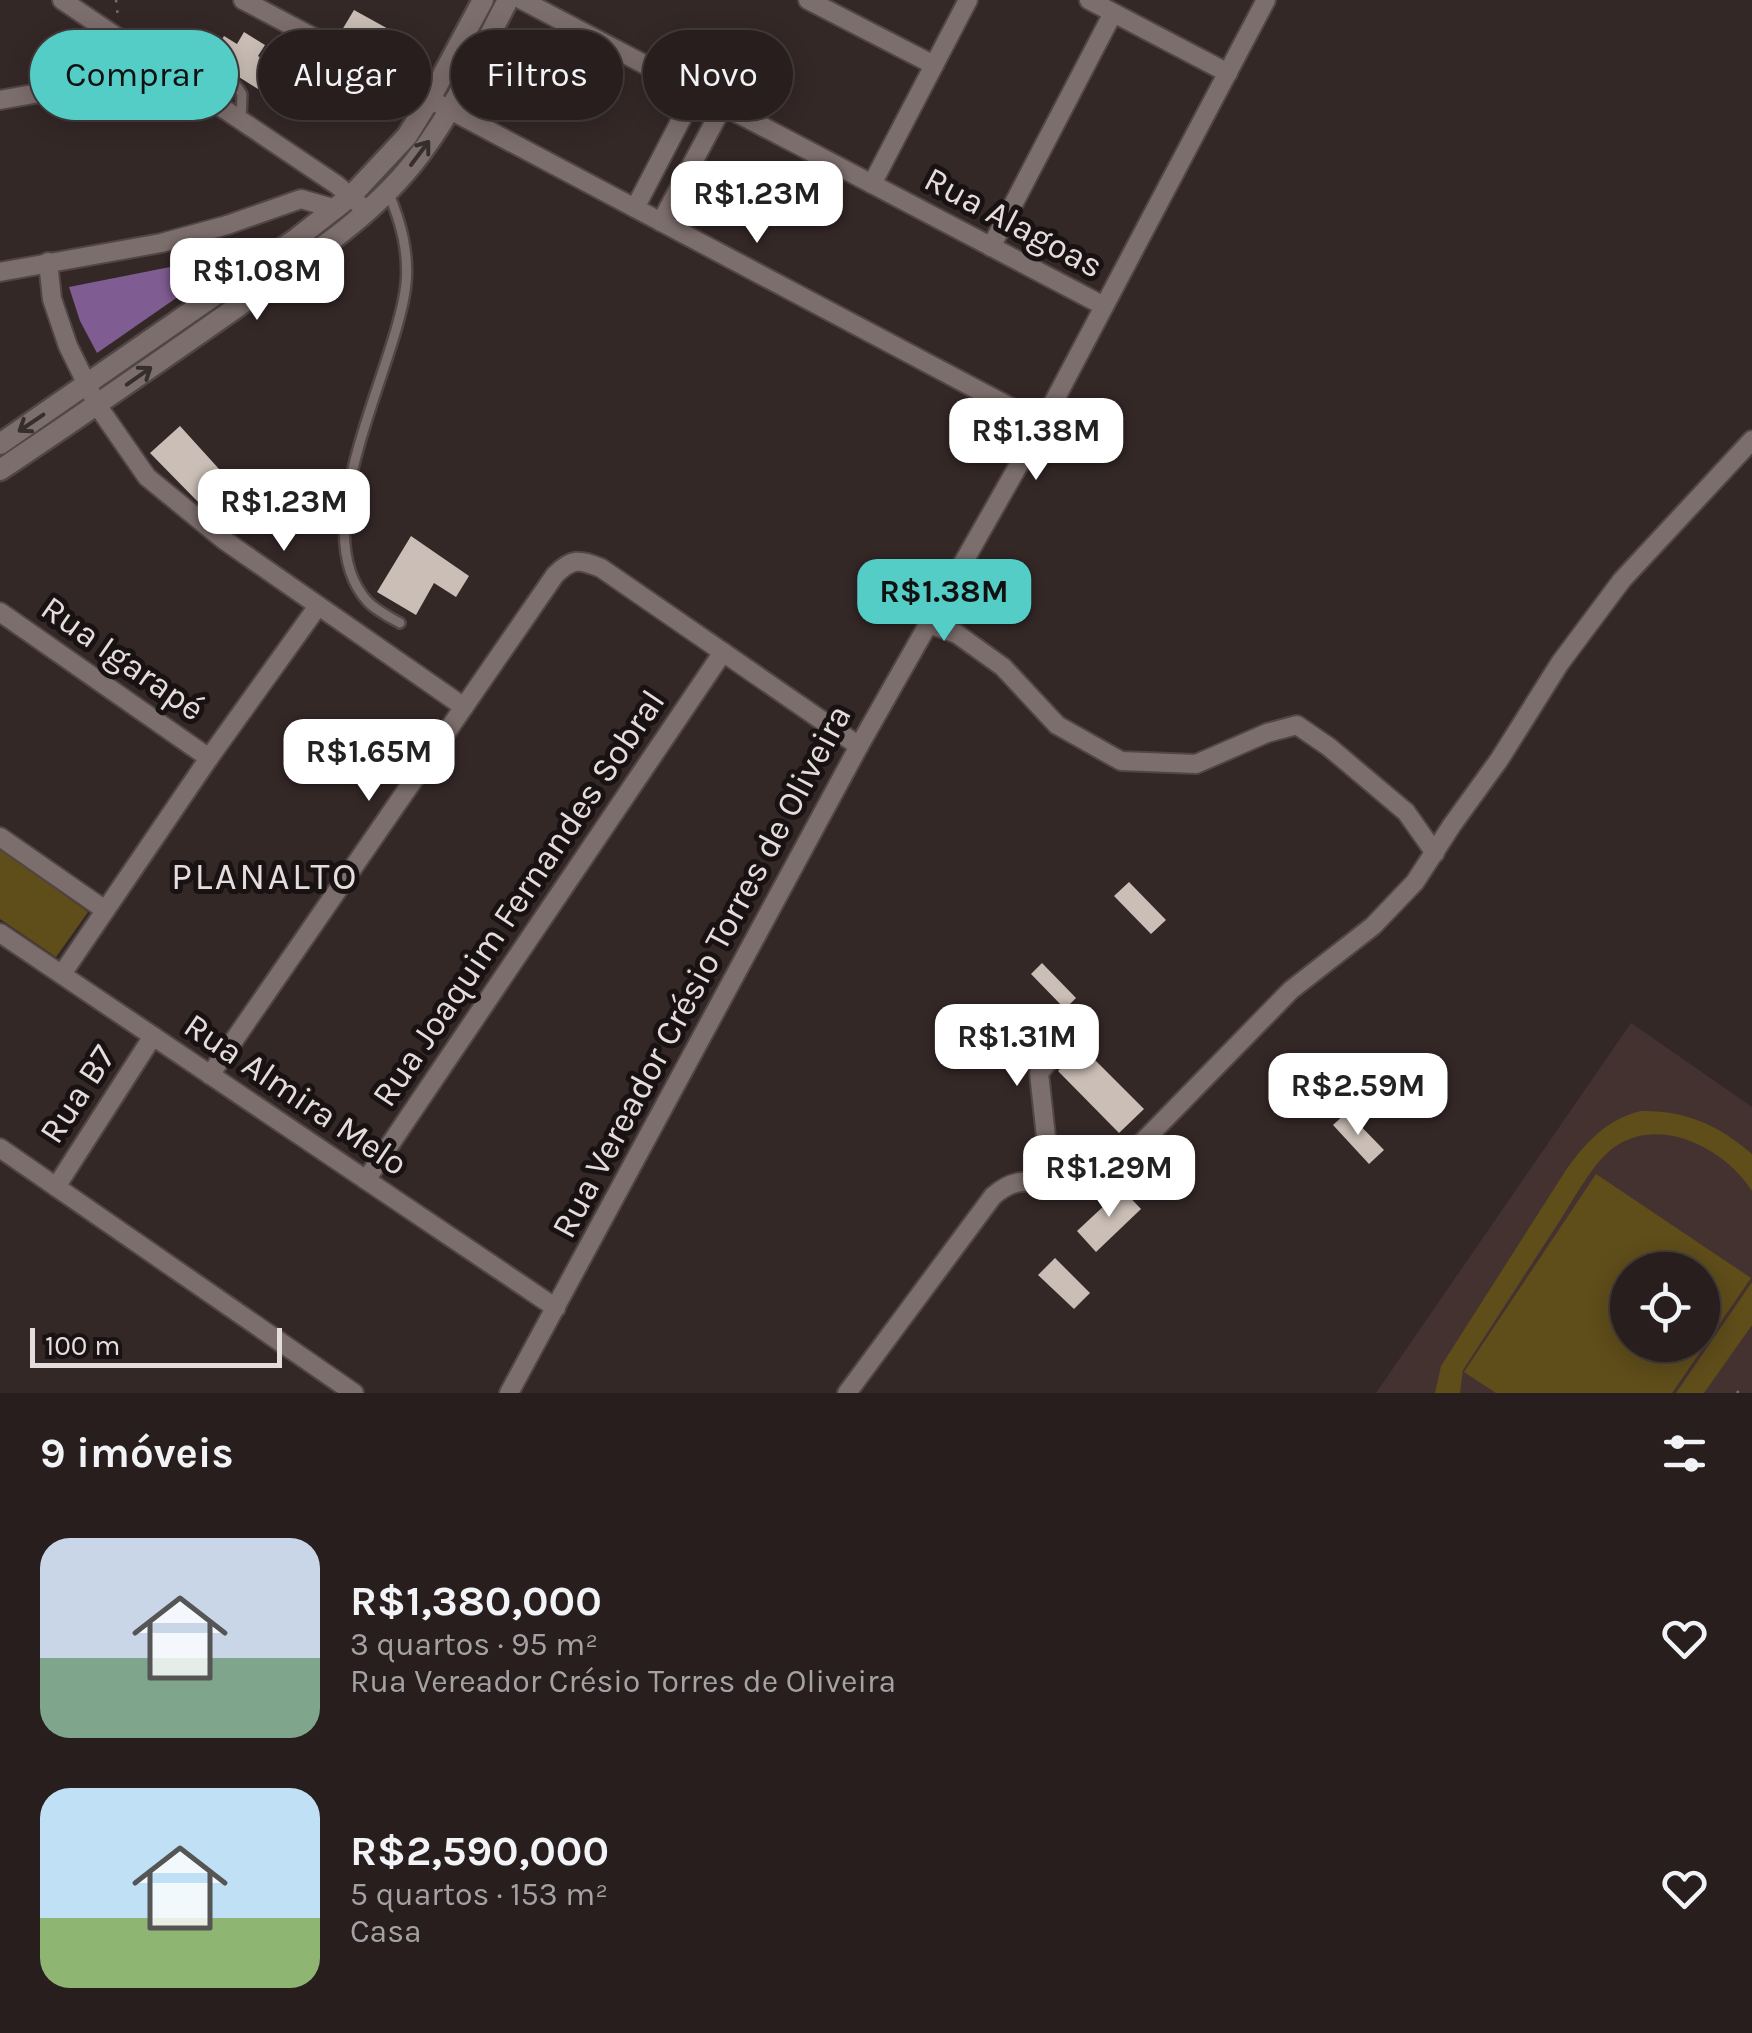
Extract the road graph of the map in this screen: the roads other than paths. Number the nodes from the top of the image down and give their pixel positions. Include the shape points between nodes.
1 (62, 0) edge
2 (242, 0) edge
3 (482, 0) edge
4 (508, 0) edge
5 (522, 0) edge
6 (808, 0) edge
7 (968, 0) edge
8 (1088, 0) edge
9 (1266, 0) edge
10 (1114, 13) junction
11 (108, 30) edge
12 (299, 30) edge
13 (643, 63) edge
14 (934, 66) junction
15 (1228, 73) junction
16 (238, 89) edge
17 (30, 95) edge
18 (431, 97) edge
19 (0, 100) edge
20 (431, 100) edge
21 (450, 110) junction
22 (240, 118) joint
23 (417, 120) edge
24 (681, 120) edge
25 (716, 120) edge
26 (750, 120) edge
27 (872, 184) junction
28 (388, 191) junction
29 (343, 202) junction
30 (635, 208) junction
31 (367, 211) junction
32 (662, 222) junction
33 (991, 247) junction
34 (48, 262) junction
35 (0, 272) edge
36 (1104, 306) junction
37 (88, 385) junction
38 (98, 405) junction
39 (1042, 424) junction
40 (1752, 440) edge
41 (0, 444) edge
42 (0, 470) edge
43 (318, 606) junction
44 (0, 612) edge
45 (400, 624) dead end
46 (929, 624) junction
47 (723, 652) junction
48 (464, 706) junction
49 (859, 746) junction
50 (209, 758) junction
51 (0, 837) edge
52 (1435, 853) junction
53 (105, 910) junction
54 (0, 932) edge
55 (62, 974) junction
56 (1080, 1023) dead end
57 (153, 1036) junction
58 (210, 1075) junction
59 (0, 1148) edge
60 (366, 1180) junction
61 (1051, 1183) junction
62 (56, 1186) junction
63 (556, 1308) junction
64 (354, 1393) edge
65 (508, 1393) edge
66 (847, 1393) edge

1 - 11 street
2 - 12 street
3 - 18 street
4 - 21 street
5 - 13 street, Rua Alagoas
6 - 14 street
7 - 14 street
8 - 10 street
9 - 15 street, Rua Vereador Crésio Torres de Oliveira
10 - 15 street
10 - 33 street
14 - 27 street
15 - 36 street, Rua Vereador Crésio Torres de Oliveira
16 - 22 lane
17 - 19 street
20 - 21 street
28 -> 21 street
21 - 30 street
22 - 29 street
23 - 29 street
24 - 30 street
25 - 32 street
26 - 27 street, Rua Alagoas
27 - 33 street, Rua Alagoas
28 - 31 street
28 - 45 lane via 406,247 406,285 344,518 356,584 368,602
29 - 31 street
29 - 34 street via 301,199 161,243
29 - 37 street
30 - 32 street
38 -> 31 street
32 - 39 street
33 - 36 street, Rua Alagoas
34 - 35 street
34 - 37 street via 52,299
36 - 39 street, Rua Vereador Crésio Torres de Oliveira
37 - 38 street
37 -> 41 street
38 - 42 street
38 - 43 street via 148,477
39 - 46 street, Rua Vereador Crésio Torres de Oliveira
40 - 52 street via 1622,580
43 - 48 street
43 - 50 street
44 - 50 street, Rua Igarapé
46 - 49 street, Rua Vereador Crésio Torres de Oliveira
46 - 52 street via 957,634 1003,667 1057,725 1121,761 1196,764 1296,725 1406,812
47 - 48 street via 601,568 574,561 555,576
47 - 49 street
47 - 60 street, Rua Joaquim Fernandes Sobral
48 - 58 street
49 - 63 street, Rua Vereador Crésio Torres de Oliveira
50 - 53 street
51 - 53 street
52 - 61 street via 1373,926 1290,990 1122,1164 1093,1178
53 - 55 street
54 - 55 street, Rua Almira Melo
55 - 57 street, Rua Almira Melo
56 - 61 street via 1040,1073
57 - 58 street, Rua Almira Melo
57 - 62 street, Rua B7
58 - 60 street, Rua Almira Melo
59 - 62 street
60 - 63 street, Rua Almira Melo
61 - 66 street via 1016,1182 993,1196
62 - 64 street
63 - 65 street, Rua Vereador Crésio Torres de Oliveira

